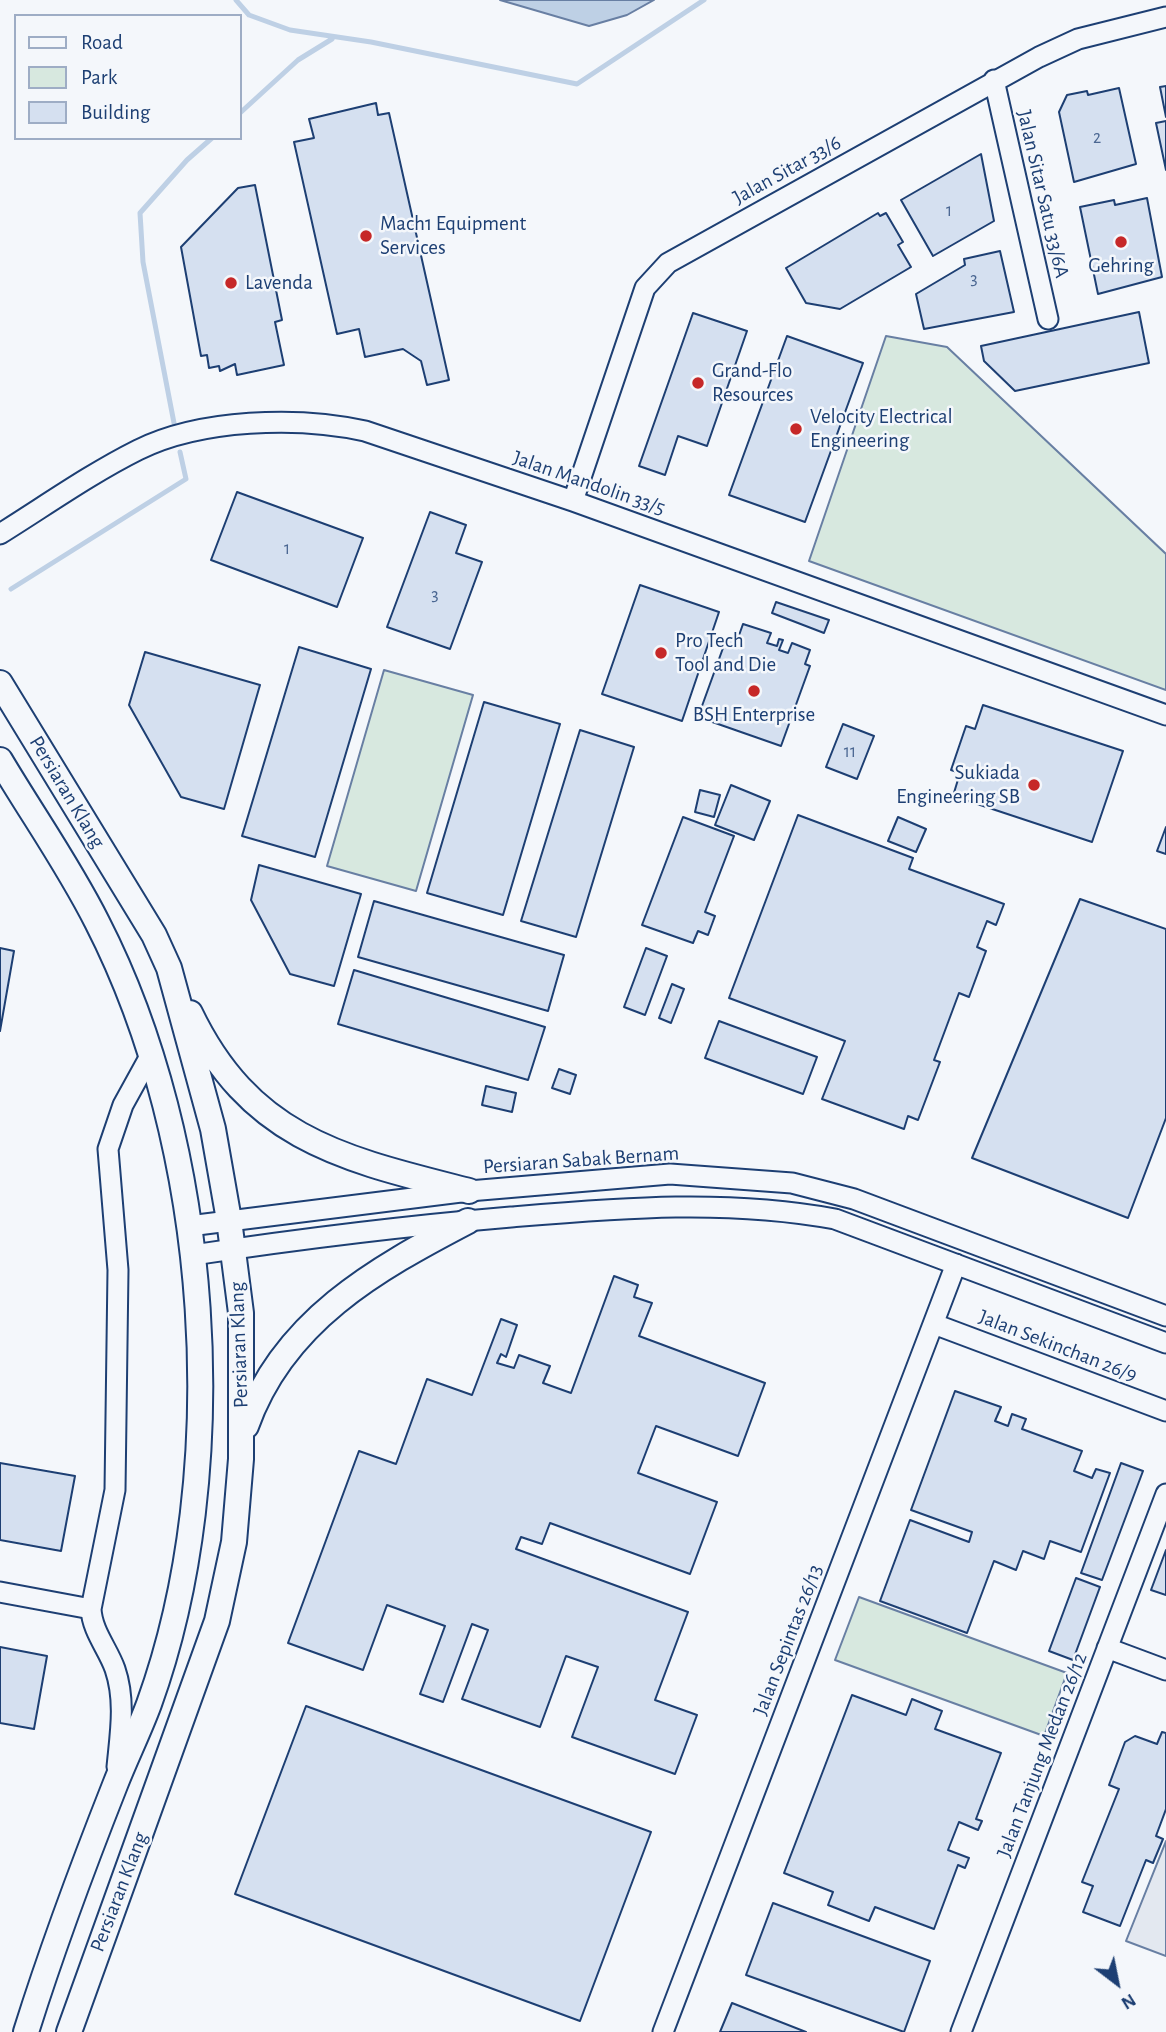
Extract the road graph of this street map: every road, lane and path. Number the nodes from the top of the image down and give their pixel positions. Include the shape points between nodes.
1 (1166, 17) edge
2 (994, 80) junction
3 (1048, 319) dead end
4 (573, 501) junction
5 (0, 534) edge
6 (0, 683) edge
7 (1166, 715) edge
8 (0, 760) edge
9 (169, 968) junction
10 (150, 1056) junction
11 (469, 1191) junction
12 (229, 1220) junction
13 (468, 1221) junction
14 (189, 1226) junction
15 (233, 1249) junction
16 (193, 1255) junction
17 (956, 1264) junction
18 (1166, 1316) edge
19 (934, 1324) junction
20 (1166, 1343) edge
21 (1166, 1411) edge
22 (241, 1442) junction
23 (1166, 1494) edge
24 (0, 1592) edge
25 (90, 1609) junction
26 (1107, 1648) junction
27 (1166, 1670) edge
28 (116, 1782) junction
29 (39, 1990) junction
30 (14, 2032) edge
31 (26, 2032) edge
32 (71, 2032) edge
33 (663, 2032) edge
34 (961, 2032) edge

1 - 2 street, Jalan Sitar 33/6 via 1078,39
2 - 3 street, Jalan Sitar Satu 33/6A
2 - 4 street, Jalan Sitar 33/6 via 668,263 645,288
4 - 5 street, Jalan Mandolin 33/5 via 365,431 291,420 201,431 139,449
4 - 7 street, Jalan Mandolin 33/5
6 - 9 main road, Persiaran Klang
8 - 10 main road, Persiaran Klang via 97,922
9 - 11 main road via 216,1058 242,1092 285,1129 322,1149
9 - 12 main road, Persiaran Klang via 213,1129
10 - 14 main road, Persiaran Klang via 174,1137
10 - 25 street via 123,1105 108,1149 118,1270 115,1490
11 - 12 street, Persiaran Sabak Bernam
11 - 18 street, Persiaran Sabak Bernam via 670,1174 792,1183 854,1199
12 - 14 street, Persiaran Sabak Bernam
12 - 15 main road, Persiaran Klang
13 - 15 street
13 - 17 street via 642,1206 777,1208 835,1219
13 - 22 main road via 387,1264 325,1308 282,1359
14 - 16 main road, Persiaran Klang
15 - 16 street
15 - 22 main road, Persiaran Klang via 241,1313
16 - 28 main road, Persiaran Klang via 201,1412 195,1495 166,1644 149,1703
17 - 19 street, Jalan Sepintas 26/13
17 - 20 street
19 - 21 street, Jalan Sekinchan 26/9
19 - 33 street, Jalan Sepintas 26/13
22 - 32 main road, Persiaran Klang via 234,1542 217,1621
23 - 26 street, Jalan Tanjung Medan 26/12
24 - 25 street
25 - 28 street via 122,1697
26 - 27 street
26 - 34 street, Jalan Tanjung Medan 26/12
28 - 29 main road, Persiaran Klang
29 - 30 main road
29 - 31 main road, Persiaran Klang

